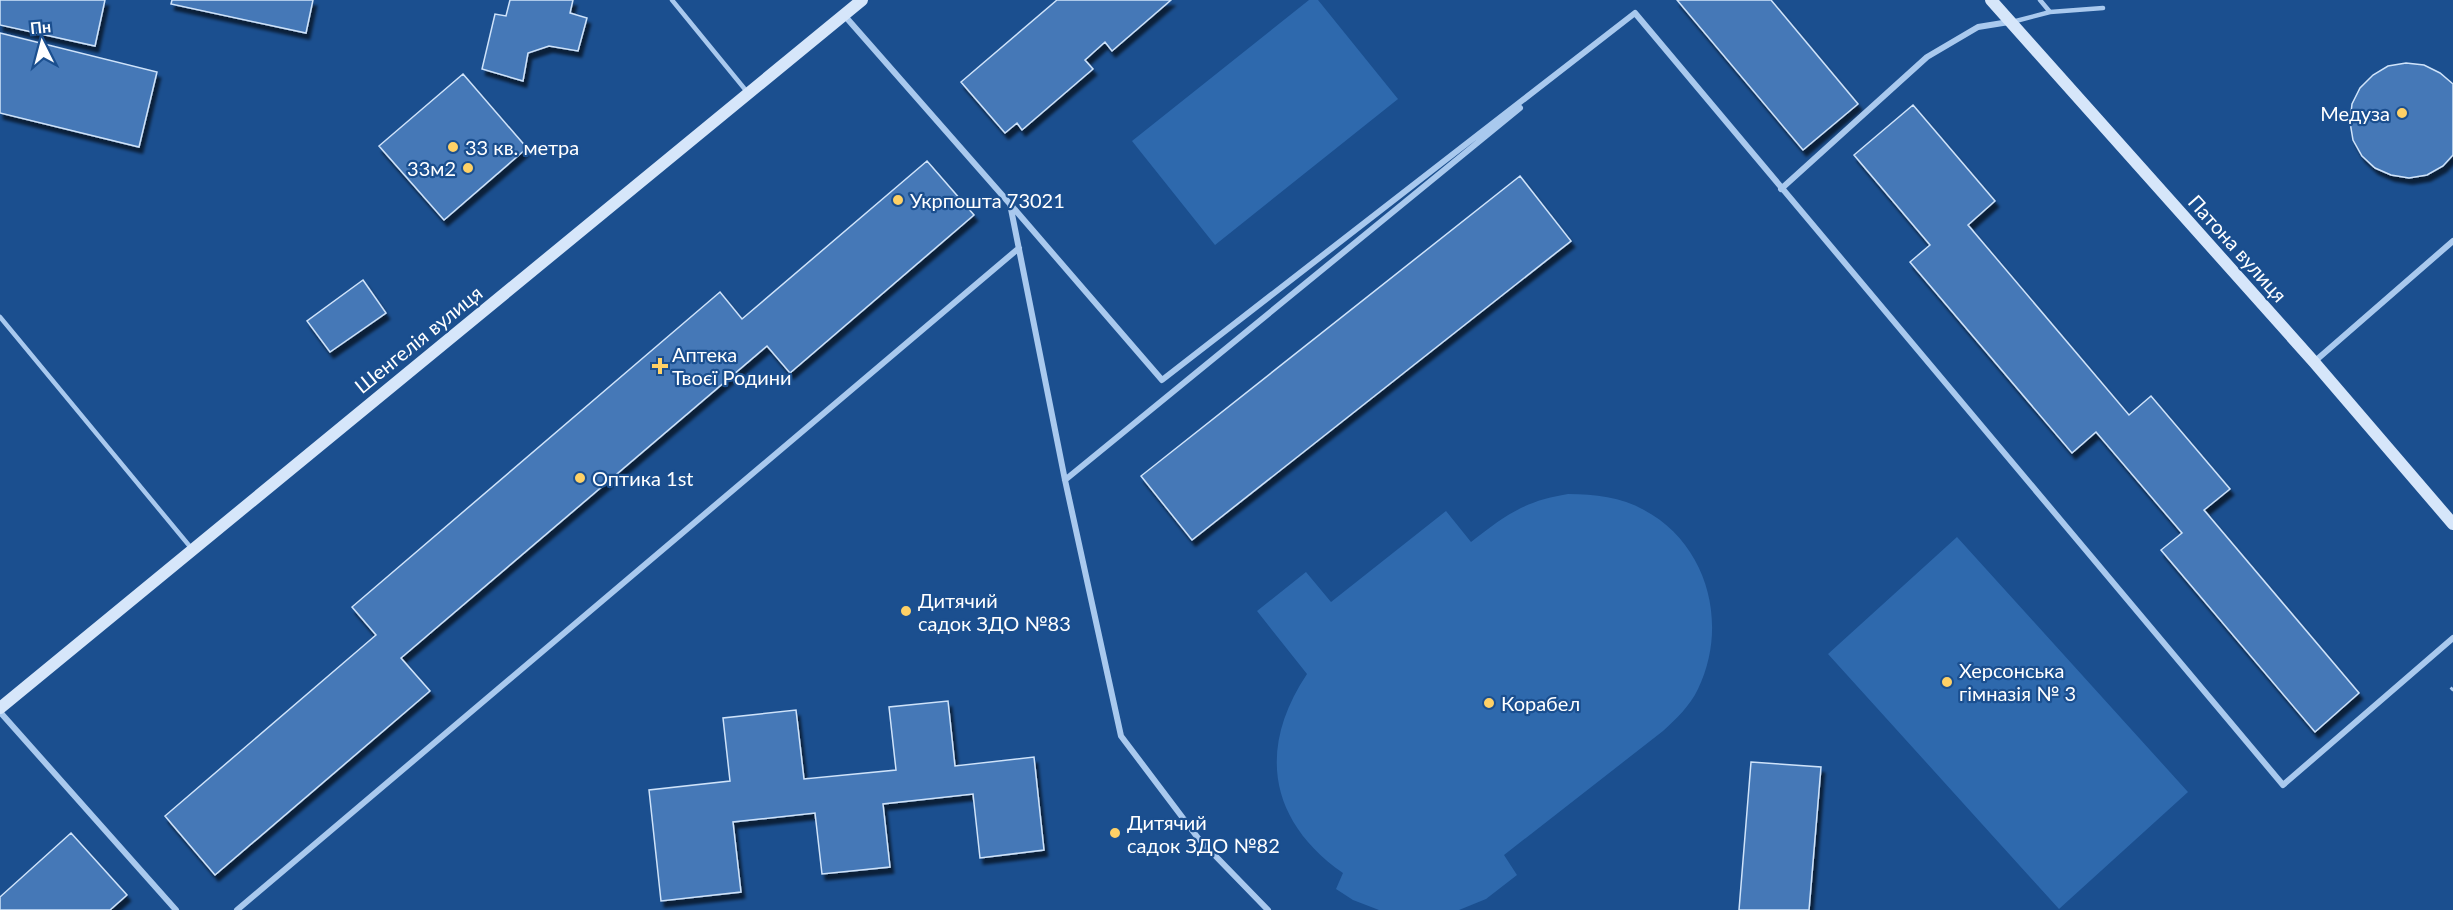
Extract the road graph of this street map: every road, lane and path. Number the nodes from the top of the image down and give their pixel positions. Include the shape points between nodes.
1 (672, 0) edge
2 (862, 0) edge
3 (1991, 0) edge
4 (2040, 0) edge
5 (2103, 8) dead end
6 (2050, 12) junction
7 (1635, 13) junction
8 (844, 15) junction
9 (2009, 22) junction
10 (749, 93) junction
11 (1781, 189) junction
12 (1010, 204) junction
13 (2453, 241) edge
14 (1019, 248) junction
15 (0, 317) edge
16 (2314, 362) junction
17 (1065, 480) junction
18 (2453, 524) edge
19 (192, 549) junction
20 (2453, 638) edge
21 (0, 710) edge
22 (176, 910) edge
23 (237, 910) edge
24 (1268, 910) edge

1 - 10 lane
2 - 8 street, Шенгелія вулиця
3 - 9 street, Патона вулиця
4 - 6 lane
5 - 6 lane
6 - 9 lane
7 - 11 street
7 - 12 street via 1162,380
7 - 17 street
8 - 10 street, Шенгелія вулиця
8 - 12 street
9 - 11 street via 1978,27 1928,57
9 - 16 street, Патона вулиця
10 - 19 street, Шенгелія вулиця
11 - 20 street via 2283,785
12 - 14 street
13 - 16 street
14 - 17 street
14 - 23 street
15 - 19 lane
16 - 18 street, Патона вулиця
17 - 24 street via 1122,736 1198,838
19 - 21 street, Шенгелія вулиця
21 - 22 street

